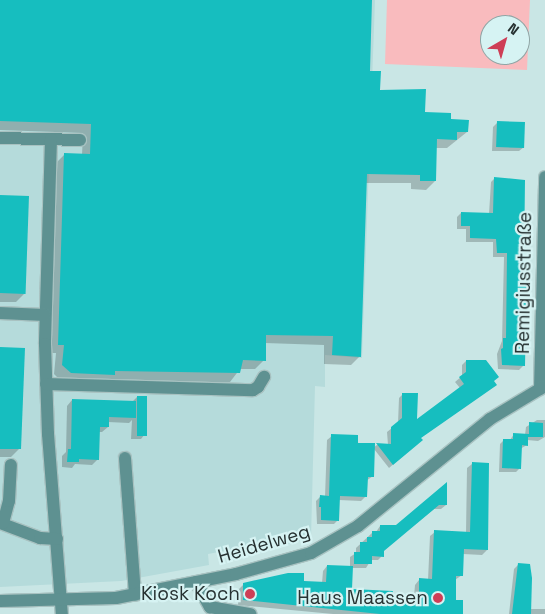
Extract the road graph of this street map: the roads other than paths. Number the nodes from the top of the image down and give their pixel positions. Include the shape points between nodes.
1 (0, 138) edge
2 (51, 139) junction
3 (80, 140) dead end
4 (545, 177) edge
5 (0, 313) edge
6 (45, 316) junction
7 (264, 377) dead end
8 (46, 384) junction
9 (542, 388) edge
10 (125, 458) dead end
11 (11, 465) dead end
12 (2, 523) edge
13 (57, 539) junction
14 (196, 582) junction
15 (135, 595) junction
16 (62, 599) junction
17 (0, 601) edge
18 (210, 611) edge
19 (62, 614) edge
20 (250, 614) edge

1 - 2 street
2 - 3 street
2 - 6 street
4 - 9 street, Remigiusstraße
5 - 6 street
6 - 8 street
7 - 8 street via 253,390
8 - 13 street
9 - 14 street, Heidelweg via 490,419 358,526 328,545 287,561
10 - 15 street
11 - 12 street via 9,501
12 - 13 street via 40,538
13 - 16 street
14 - 15 street, Heidelweg
14 - 18 street
15 - 16 street, Heidelweg
16 - 17 street, Heidelweg
16 - 19 street
18 - 20 street

